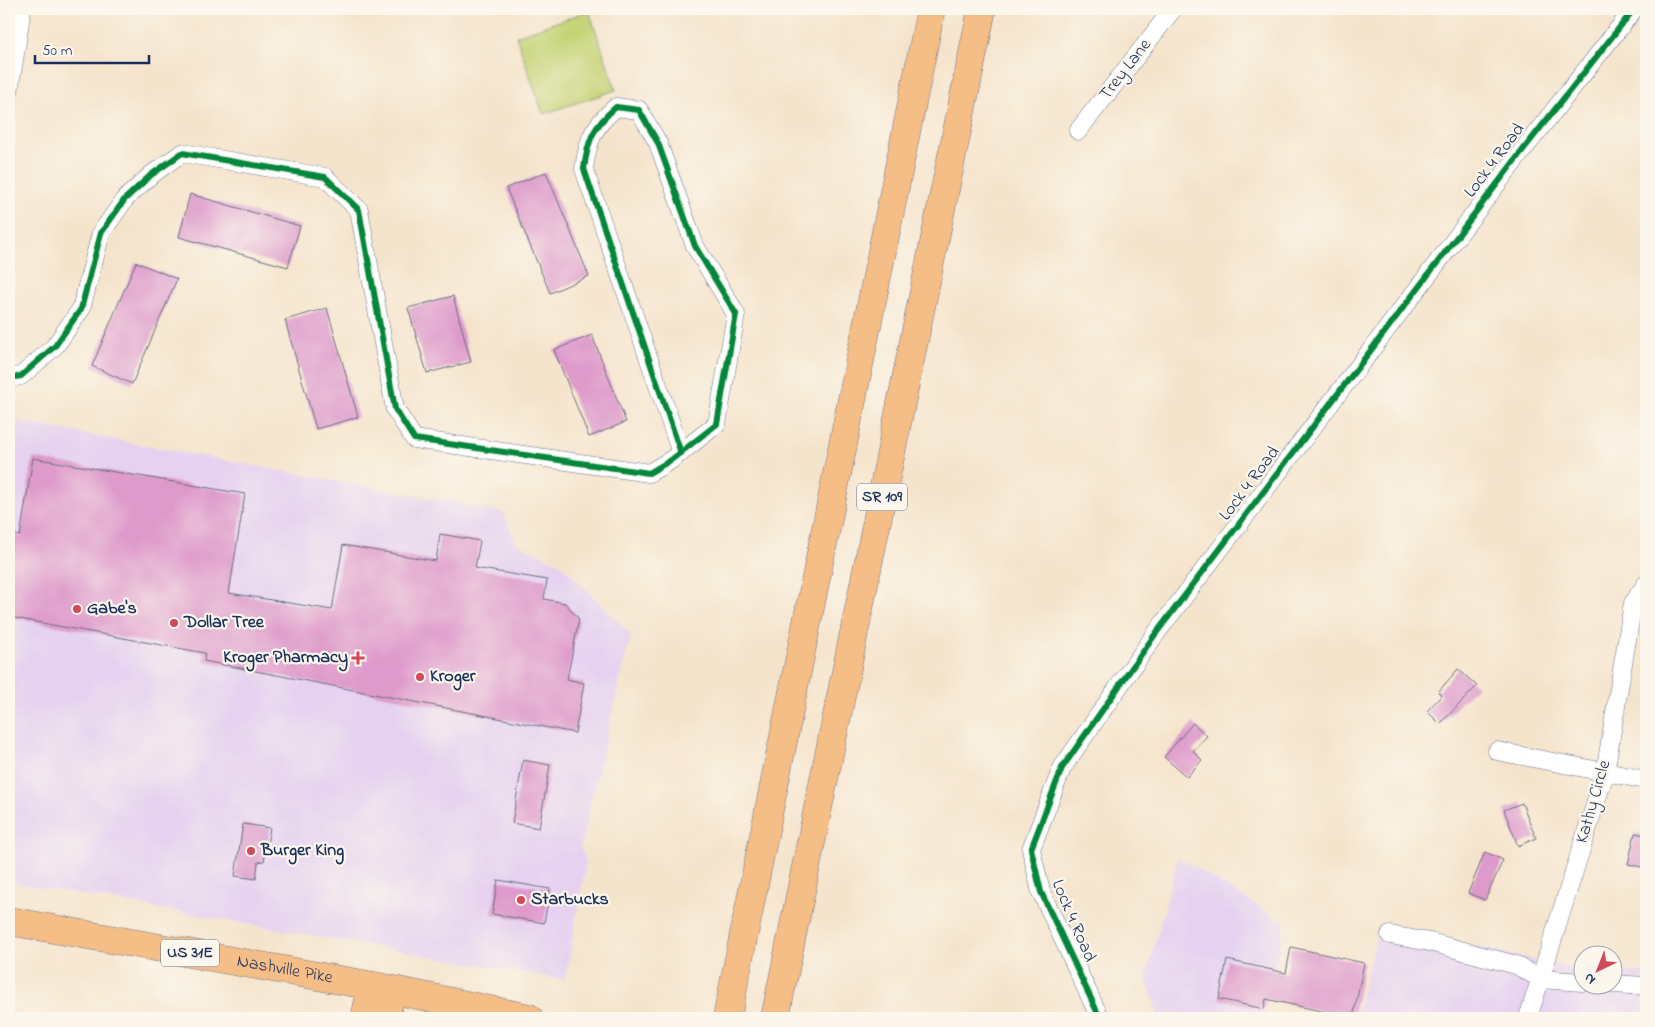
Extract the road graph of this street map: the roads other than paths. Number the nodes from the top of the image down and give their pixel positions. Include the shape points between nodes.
1 (22, 9) edge
2 (930, 9) edge
3 (982, 9) edge
4 (1173, 9) edge
5 (1634, 9) edge
6 (9, 92) edge
7 (1078, 130) dead end
8 (9, 378) edge
9 (681, 453) junction
10 (1646, 584) edge
11 (1497, 751) dead end
12 (1605, 773) junction
13 (1646, 780) edge
14 (9, 921) edge
15 (1390, 935) dead end
16 (1541, 979) junction
17 (1572, 981) edge
18 (1622, 985) edge
19 (1646, 986) edge
20 (382, 988) junction
21 (365, 1018) edge
22 (385, 1018) edge
23 (529, 1018) edge
24 (727, 1018) edge
25 (775, 1018) edge
26 (1100, 1018) edge
27 (1528, 1018) edge

1 - 6 street
2 - 24 main road, SR 109
3 - 25 main road, SR 109
4 - 7 street, Trey Lane
5 - 26 street, Lock 4 Road via 1518,155 1159,629 1062,768 1031,849 1041,892
8 - 9 street via 21,376 55,346 81,309 101,233 125,199 151,174 182,153 325,177 359,210 395,410 414,440 650,473
9 - 9 street via 717,424 736,314 695,246 658,143 639,110 616,106 599,122 588,143 584,169
10 - 12 street, Kathy Circle via 1633,603
11 - 12 street
12 - 13 street
12 - 16 street, Kathy Circle
14 - 20 main road, Nashville Pike / US 31E
15 - 16 street via 1516,965
16 - 17 street
16 - 27 street, Kathy Circle
18 - 19 street
20 - 21 main road
20 - 22 main road
20 - 23 main road, Nashville Pike / US 31E

